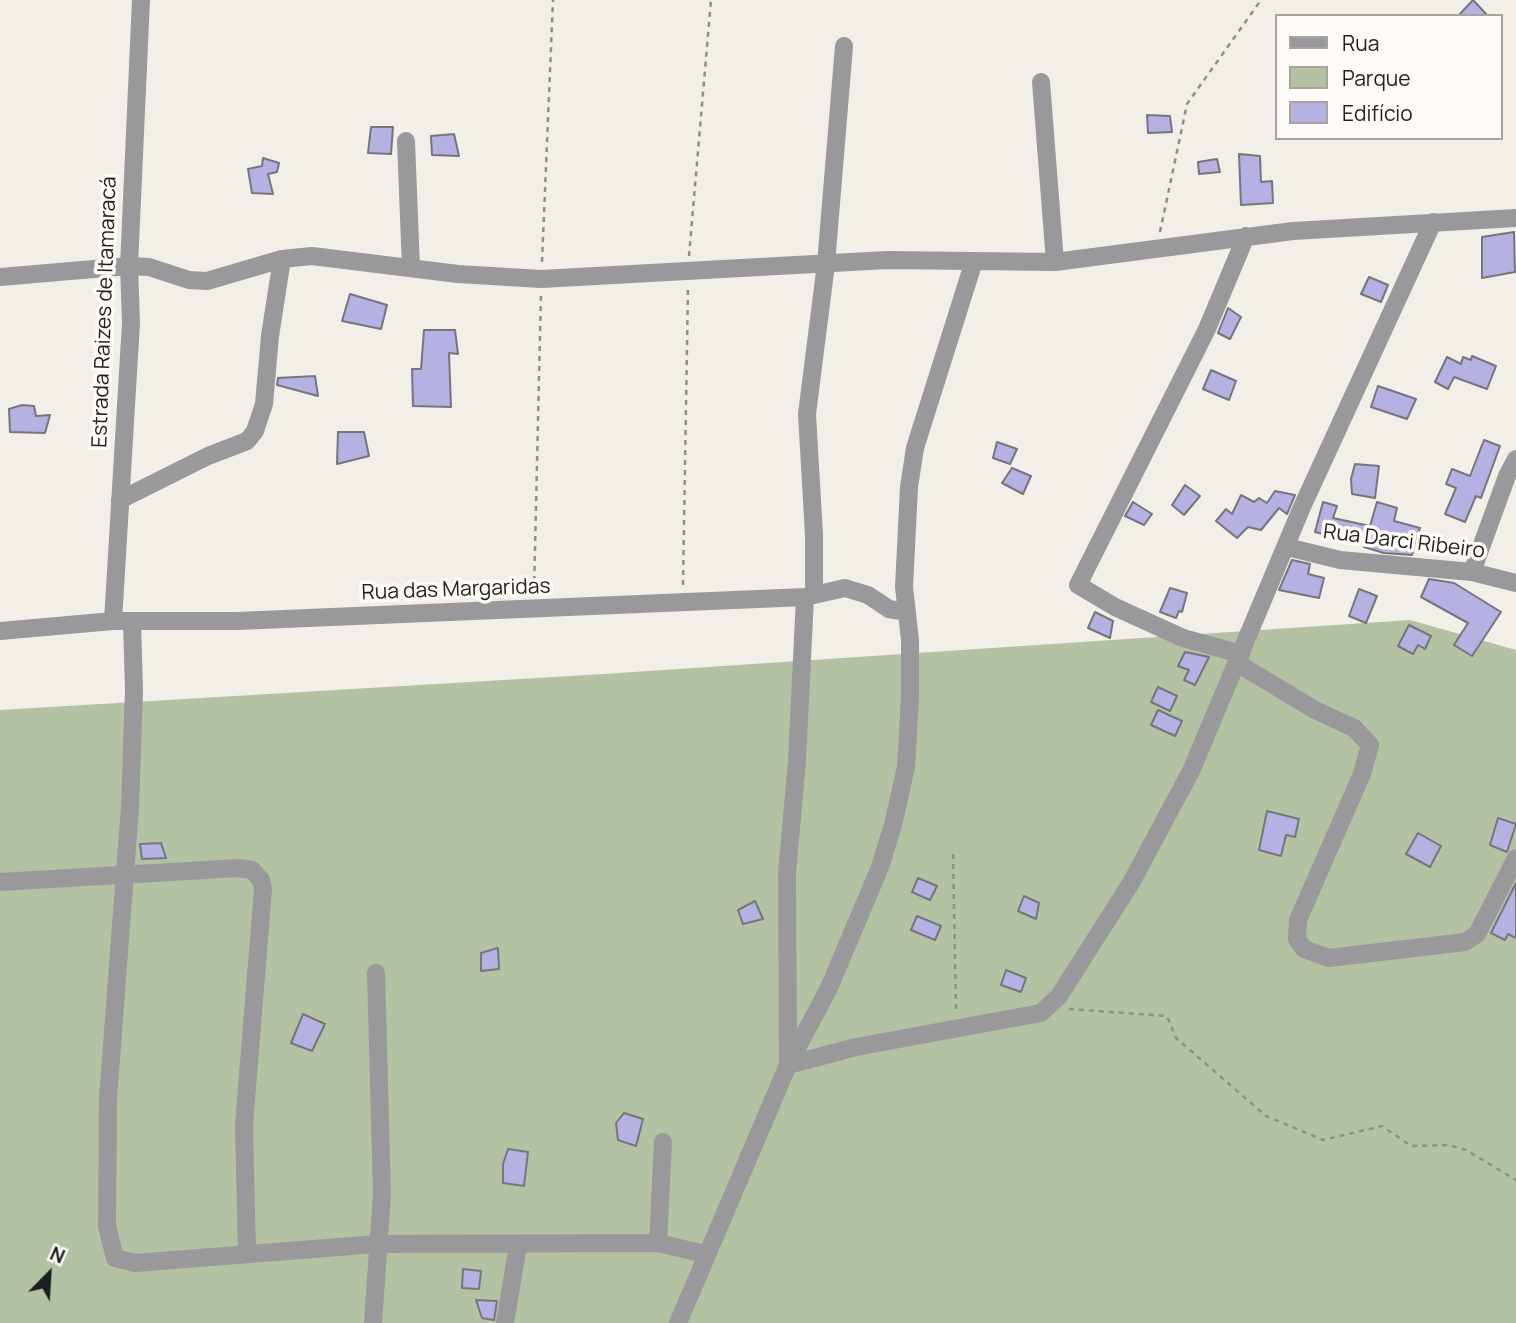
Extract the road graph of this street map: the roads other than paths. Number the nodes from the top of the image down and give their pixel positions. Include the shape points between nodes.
1 (141, 3) edge
2 (844, 46) dead end
3 (1041, 82) dead end
4 (406, 141) dead end
5 (1516, 218) edge
6 (1433, 222) junction
7 (1246, 236) junction
8 (282, 259) junction
9 (974, 261) junction
10 (1055, 262) junction
11 (826, 264) junction
12 (129, 265) junction
13 (411, 268) junction
14 (0, 277) edge
15 (1516, 459) edge
16 (120, 500) junction
17 (1287, 547) junction
18 (1472, 572) junction
19 (1516, 583) edge
20 (809, 595) junction
21 (907, 612) junction
22 (113, 621) junction
23 (132, 622) junction
24 (0, 631) edge
25 (1239, 659) junction
26 (1516, 858) edge
27 (124, 875) junction
28 (0, 882) edge
29 (376, 973) dead end
30 (788, 1065) junction
31 (663, 1142) dead end
32 (658, 1243) junction
33 (377, 1244) junction
34 (518, 1245) junction
35 (247, 1253) junction
36 (705, 1254) junction
37 (373, 1323) edge
38 (505, 1323) edge
39 (678, 1323) edge

1 - 12 street, Estrada Raizes de Itamaracá
2 - 11 street
3 - 10 street
4 - 13 street
5 - 6 street
6 - 7 street
6 - 17 street
7 - 10 street
7 - 25 street via 1207,330 1079,585 1115,607
8 - 12 street via 207,281 189,281
8 - 13 street via 312,256
8 - 16 street via 264,404 255,431 247,441
9 - 10 street
9 - 11 street
9 - 21 street via 915,448 905,533
11 - 13 street via 541,279
11 - 20 street via 807,431 814,535
12 - 14 street
12 - 16 street, Estrada Raizes de Itamaracá via 131,323
15 - 18 street
16 - 22 street, Estrada Raizes de Itamaracá
17 - 18 street, Rua Darci Ribeiro via 1340,560
17 - 25 street
18 - 19 street, Rua Darci Ribeiro
20 - 21 street, Rua das Margaridas via 845,589
20 - 23 street, Rua das Margaridas via 534,610
20 - 30 street via 787,873
21 - 30 street via 912,663 906,767 893,825 834,977
22 - 23 street, Rua das Margaridas
22 - 24 street, Rua das Margaridas
23 - 27 street via 134,690
25 - 26 street via 1315,710 1354,728 1370,745 1362,774 1298,920 1297,939 1304,949 1329,958 1465,942 1477,934
25 - 30 street via 1191,771 1130,883 1049,1008
27 - 28 street
27 - 35 street via 239,868 252,870 261,880 244,1125
27 - 35 street via 108,1098 109,1244 115,1258 135,1263
29 - 33 street via 382,1194
30 - 36 street
31 - 32 street
32 - 34 street
32 - 36 street
33 - 34 street
33 - 35 street
33 - 37 street
34 - 38 street
36 - 39 street

